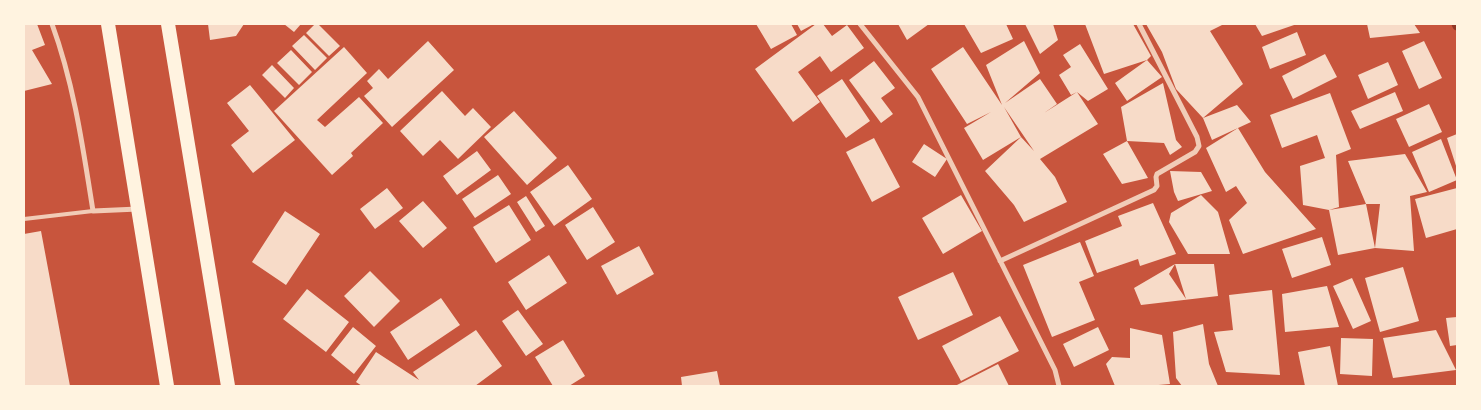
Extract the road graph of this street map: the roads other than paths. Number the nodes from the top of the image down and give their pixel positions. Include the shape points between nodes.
1 (52, 24) edge
2 (108, 24) edge
3 (168, 24) edge
4 (860, 24) edge
5 (1139, 24) edge
6 (138, 209) junction
7 (93, 211) junction
8 (24, 219) edge
9 (1000, 261) junction
10 (167, 386) edge
11 (228, 386) edge
12 (1059, 386) edge

1 - 7 street via 80,126
2 - 6 highway
3 - 11 highway
4 - 9 street via 918,97
5 - 9 street via 1199,146 1195,152 1157,174 1154,190
6 - 7 street
6 - 10 highway
7 - 8 lane
9 - 12 street via 1055,370

